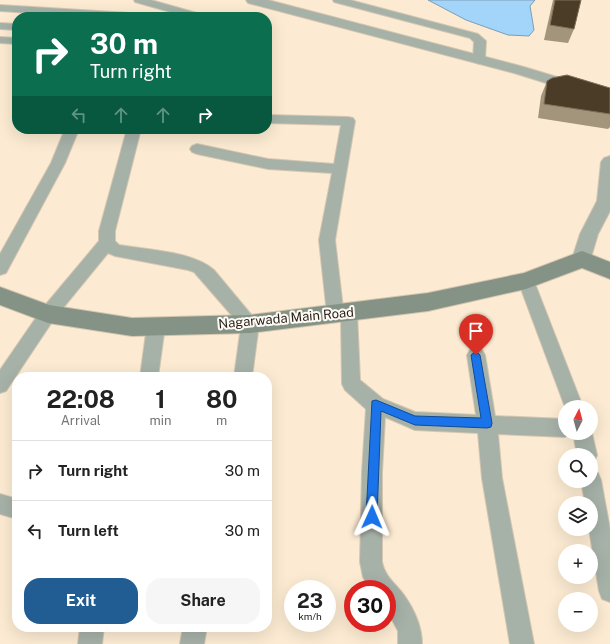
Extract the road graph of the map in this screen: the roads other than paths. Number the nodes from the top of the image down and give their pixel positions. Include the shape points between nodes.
1 (139, 0) edge
2 (253, 0) edge
3 (338, 0) edge
4 (0, 8) edge
5 (58, 12) edge
6 (133, 12) edge
7 (182, 12) edge
8 (0, 26) edge
9 (12, 27) edge
10 (0, 40) edge
11 (12, 41) edge
12 (479, 60) junction
13 (610, 98) edge
14 (272, 119) edge
15 (70, 134) edge
16 (133, 134) edge
17 (197, 148) dead end
18 (610, 162) edge
19 (339, 169) junction
20 (608, 201) edge
21 (107, 243) junction
22 (582, 259) junction
23 (0, 269) edge
24 (610, 271) edge
25 (526, 281) junction
26 (0, 296) edge
27 (342, 313) junction
28 (48, 314) junction
29 (250, 324) junction
30 (156, 326) junction
31 (476, 355) dead end
32 (150, 372) edge
33 (244, 372) edge
34 (0, 385) edge
35 (571, 400) edge
36 (376, 405) junction
37 (487, 423) junction
38 (558, 428) edge
39 (592, 488) edge
40 (0, 504) edge
41 (12, 508) edge
42 (376, 580) edge
43 (610, 591) edge
44 (396, 604) edge
45 (91, 632) edge
46 (194, 632) edge
47 (90, 644) edge
48 (192, 644) edge
49 (410, 644) edge
50 (522, 644) edge

1 - 6 street
1 - 7 street
2 - 12 street
3 - 12 street via 474,36 480,41
4 - 5 street
8 - 9 street
10 - 11 street
12 - 13 street
14 - 19 street via 348,121
15 - 23 street via 58,163
16 - 21 street via 107,231
17 - 19 street via 268,164
18 - 20 street
19 - 27 street via 327,240
20 - 22 street via 589,234
21 - 28 street
21 - 29 street via 115,250 191,264 200,268
22 - 24 main road
22 - 25 main road, Nagarwada Main Road
25 - 27 main road, Nagarwada Main Road via 428,302
25 - 35 street
26 - 28 main road, Nagarwada Main Road
27 - 29 main road, Nagarwada Main Road
27 - 36 street via 351,384
28 - 30 main road, Nagarwada Main Road via 132,327
28 - 34 street
29 - 30 main road, Nagarwada Main Road
29 - 33 street
30 - 32 street
31 - 37 street
36 - 37 street via 415,421
36 - 42 street via 371,562
37 - 38 street
37 - 50 street via 492,478
39 - 43 street
40 - 41 street
44 - 49 street via 410,630
45 - 47 street
46 - 48 street

